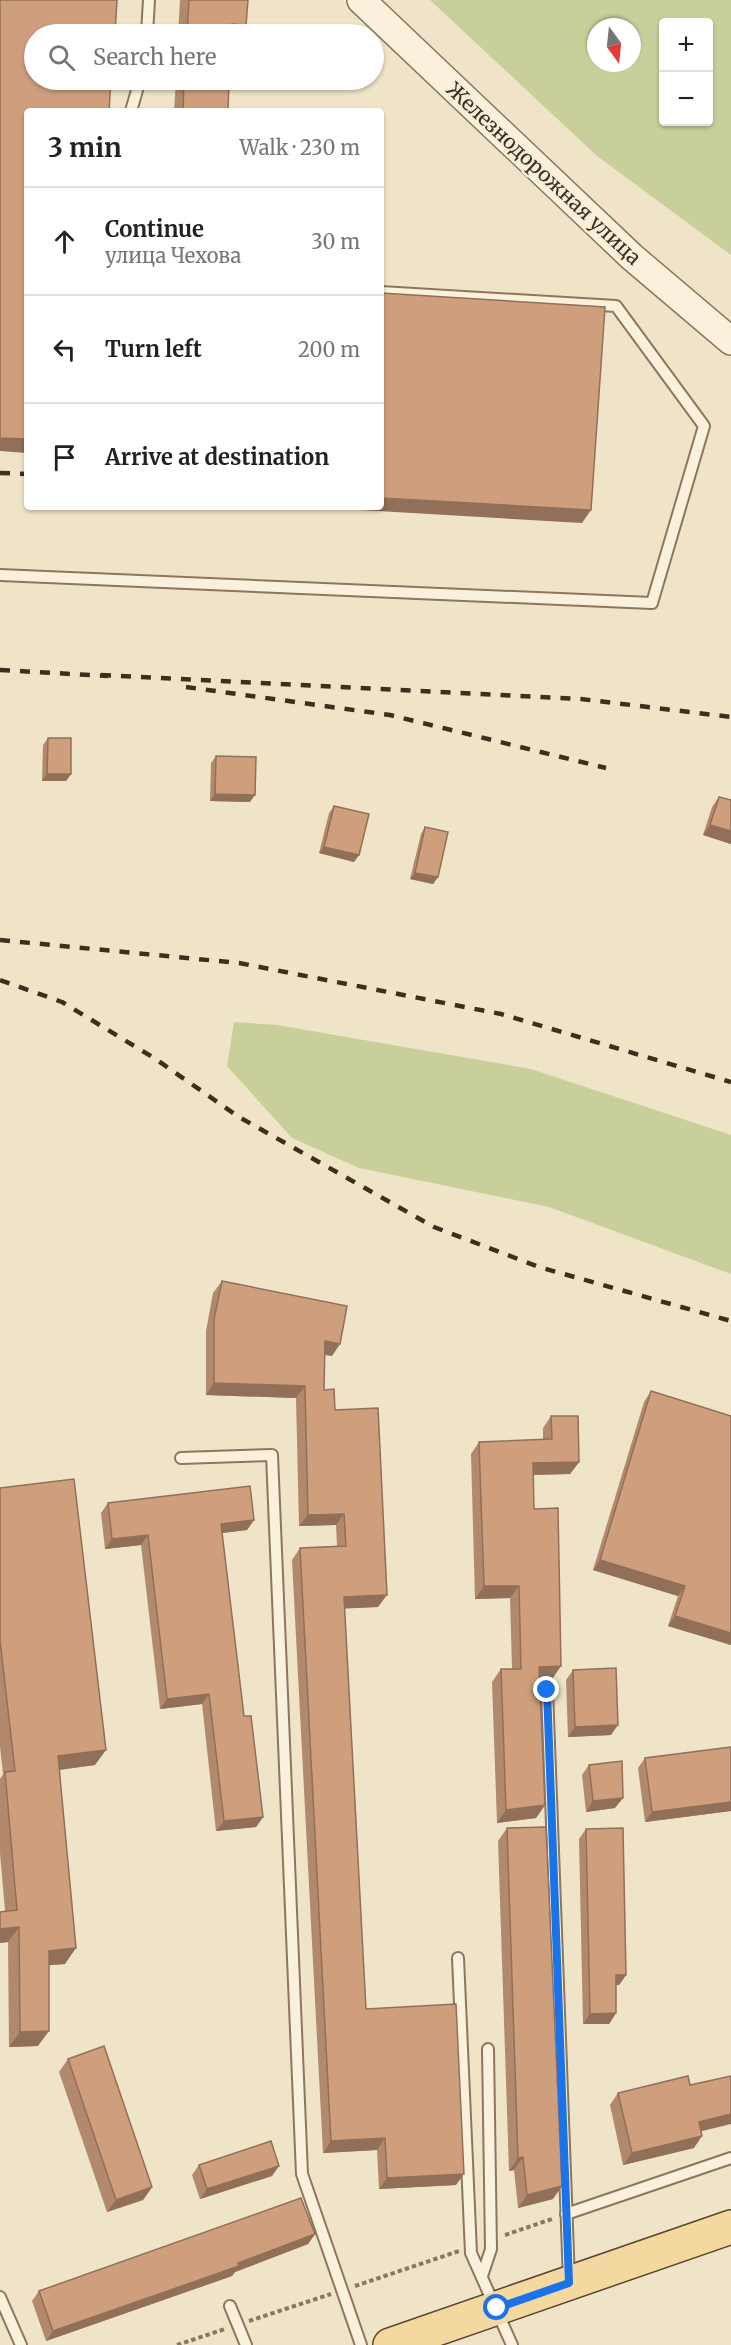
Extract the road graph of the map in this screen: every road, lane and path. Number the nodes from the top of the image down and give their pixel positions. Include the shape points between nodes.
1 (149, 0) edge
2 (361, 0) edge
3 (148, 24) edge
4 (137, 90) edge
5 (132, 108) edge
6 (384, 292) edge
7 (731, 341) edge
8 (0, 575) edge
9 (181, 1458) dead end
10 (547, 1690) dead end
11 (458, 1958) dead end
12 (488, 2049) dead end
13 (731, 2158) edge
14 (566, 2214) junction
15 (731, 2228) edge
16 (491, 2240) junction
17 (471, 2247) junction
18 (482, 2276) junction
19 (569, 2283) junction
20 (342, 2290) junction
21 (0, 2298) edge
22 (230, 2306) dead end
23 (497, 2308) junction
24 (238, 2325) junction
25 (21, 2345) edge
26 (177, 2345) edge
27 (246, 2345) edge
28 (361, 2345) edge
29 (390, 2345) edge
30 (512, 2345) edge

1 - 3 lane
2 - 7 street, Железнодорожная улица via 632,257
4 - 5 lane
6 - 8 lane via 616,306 704,426 652,603
9 - 20 lane via 272,1455 302,2174
10 - 14 lane
11 - 17 lane
12 - 16 lane
13 - 14 lane
14 - 16 path
14 - 19 lane
15 - 19 main road
16 - 18 lane
17 - 18 lane
17 - 20 path
18 - 23 lane
19 - 23 main road
20 - 24 path
20 - 28 lane
21 - 25 lane
22 - 24 lane
23 - 29 main road
23 - 30 lane
24 - 26 path
24 - 27 lane

